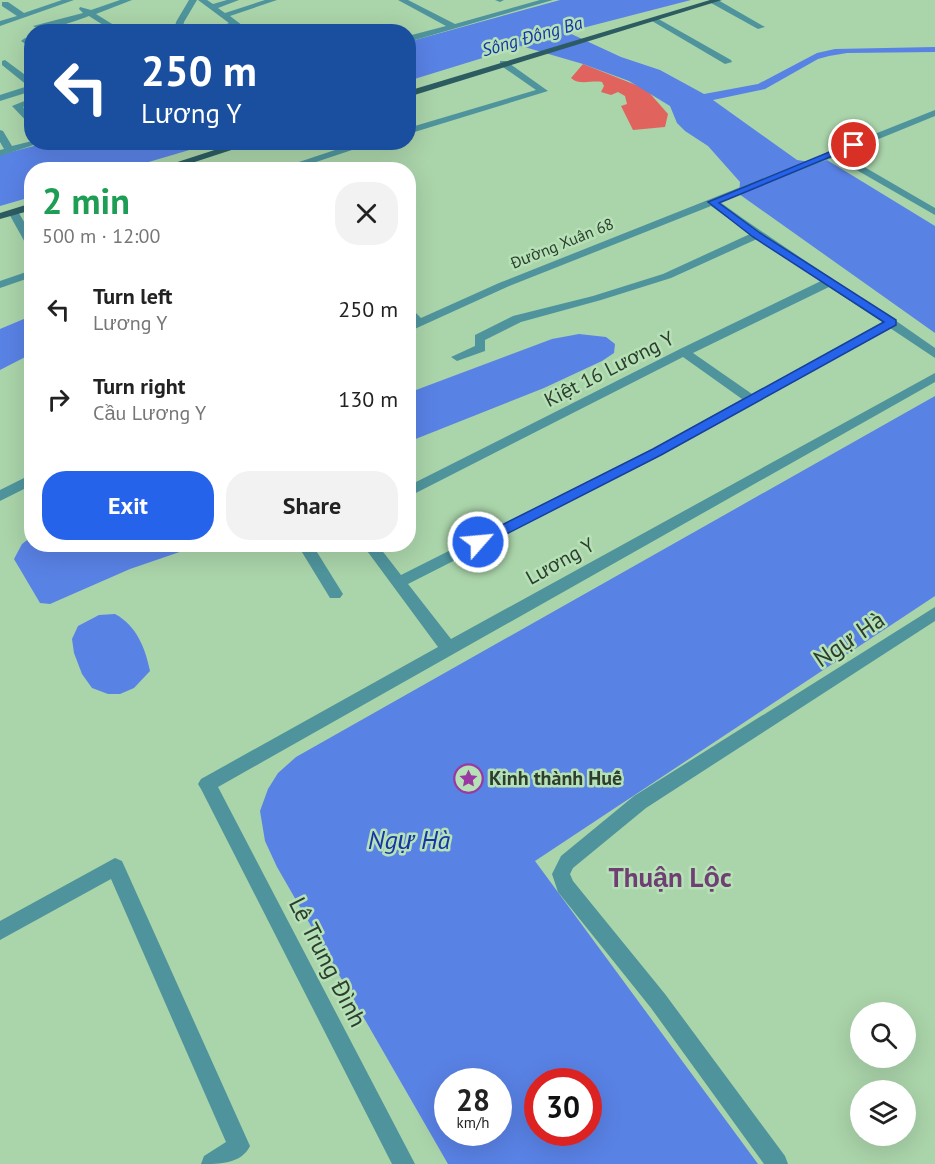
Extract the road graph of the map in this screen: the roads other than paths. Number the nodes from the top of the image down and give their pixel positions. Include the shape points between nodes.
1 (68, 0) edge
2 (100, 0) edge
3 (128, 0) edge
4 (193, 0) edge
5 (202, 0) edge
6 (235, 0) edge
7 (273, 0) edge
8 (402, 0) edge
9 (500, 0) edge
10 (549, 0) edge
11 (716, 1) edge
12 (5, 4) dead end
13 (79, 7) junction
14 (213, 7) junction
15 (514, 10) junction
16 (89, 13) junction
17 (23, 16) junction
18 (223, 16) junction
19 (655, 19) junction
20 (101, 20) junction
21 (236, 23) edge
22 (0, 24) edge
23 (51, 24) edge
24 (89, 24) edge
25 (108, 24) edge
26 (180, 24) edge
27 (453, 26) junction
28 (761, 27) dead end
29 (416, 37) edge
30 (728, 62) dead end
31 (5, 63) dead end
32 (503, 63) junction
33 (24, 80) edge
34 (24, 90) edge
35 (416, 91) edge
36 (0, 98) edge
37 (24, 104) edge
38 (935, 112) edge
39 (24, 114) edge
40 (416, 129) edge
41 (0, 133) edge
42 (24, 146) edge
43 (224, 150) edge
44 (345, 150) edge
45 (5, 152) edge
46 (834, 153) junction
47 (185, 162) edge
48 (306, 162) edge
49 (712, 202) junction
50 (24, 209) edge
51 (13, 212) junction
52 (935, 212) edge
53 (0, 216) edge
54 (24, 232) edge
55 (756, 235) junction
56 (24, 276) edge
57 (829, 282) junction
58 (0, 285) edge
59 (892, 322) junction
60 (416, 325) edge
61 (684, 352) junction
62 (935, 354) edge
63 (456, 357) dead end
64 (935, 377) edge
65 (752, 400) junction
66 (24, 483) edge
67 (416, 488) edge
68 (0, 495) edge
69 (309, 552) edge
70 (375, 552) edge
71 (399, 582) junction
72 (335, 594) dead end
73 (935, 613) edge
74 (447, 648) junction
75 (207, 784) joint
76 (0, 931) edge
77 (212, 1164) edge
78 (404, 1164) edge
79 (777, 1164) edge

1 - 13 street
1 - 17 street
2 - 13 street
3 - 16 street
4 - 26 street
5 - 14 street
6 - 14 street
7 - 18 street
8 - 27 street
9 - 15 street
10 - 15 street
11 - 19 main road
11 - 28 street
12 - 17 street
13 - 16 street
14 - 18 street
15 - 27 street
16 - 20 street
16 - 23 street
17 - 22 street
18 - 21 street
19 - 30 street
19 - 32 main road
20 - 24 street
20 - 25 street
27 - 29 street
31 - 33 street
32 - 35 main road
32 - 40 street via 543,91
34 - 36 street
37 - 39 street via 17,106
38 - 46 street
41 - 45 street
42 - 45 street
43 - 47 main road
44 - 48 street
46 - 49 street, Đường Xuân 68
46 - 52 street
49 - 55 street
49 - 60 street, Đường Xuân 68 via 503,285
50 - 51 main road
51 - 53 main road
51 - 54 street
55 - 57 street
55 - 63 street via 667,276 517,319 479,338 481,348
56 - 58 street
57 - 59 street
57 - 61 street, Kiệt 16 Lương Y
59 - 62 street
59 - 65 street
61 - 65 street
61 - 67 street, Kiệt 16 Lương Y
64 - 74 street, Lương Y
65 - 71 street
66 - 68 street
69 - 72 street
70 - 71 street
71 - 74 street
73 - 79 street, Ngự Hà via 640,802 567,862 561,874 565,886 658,1001
74 - 75 street, Lương Y
75 - 78 street, Lê Trung Đình
76 - 77 street via 115,867 239,1146

